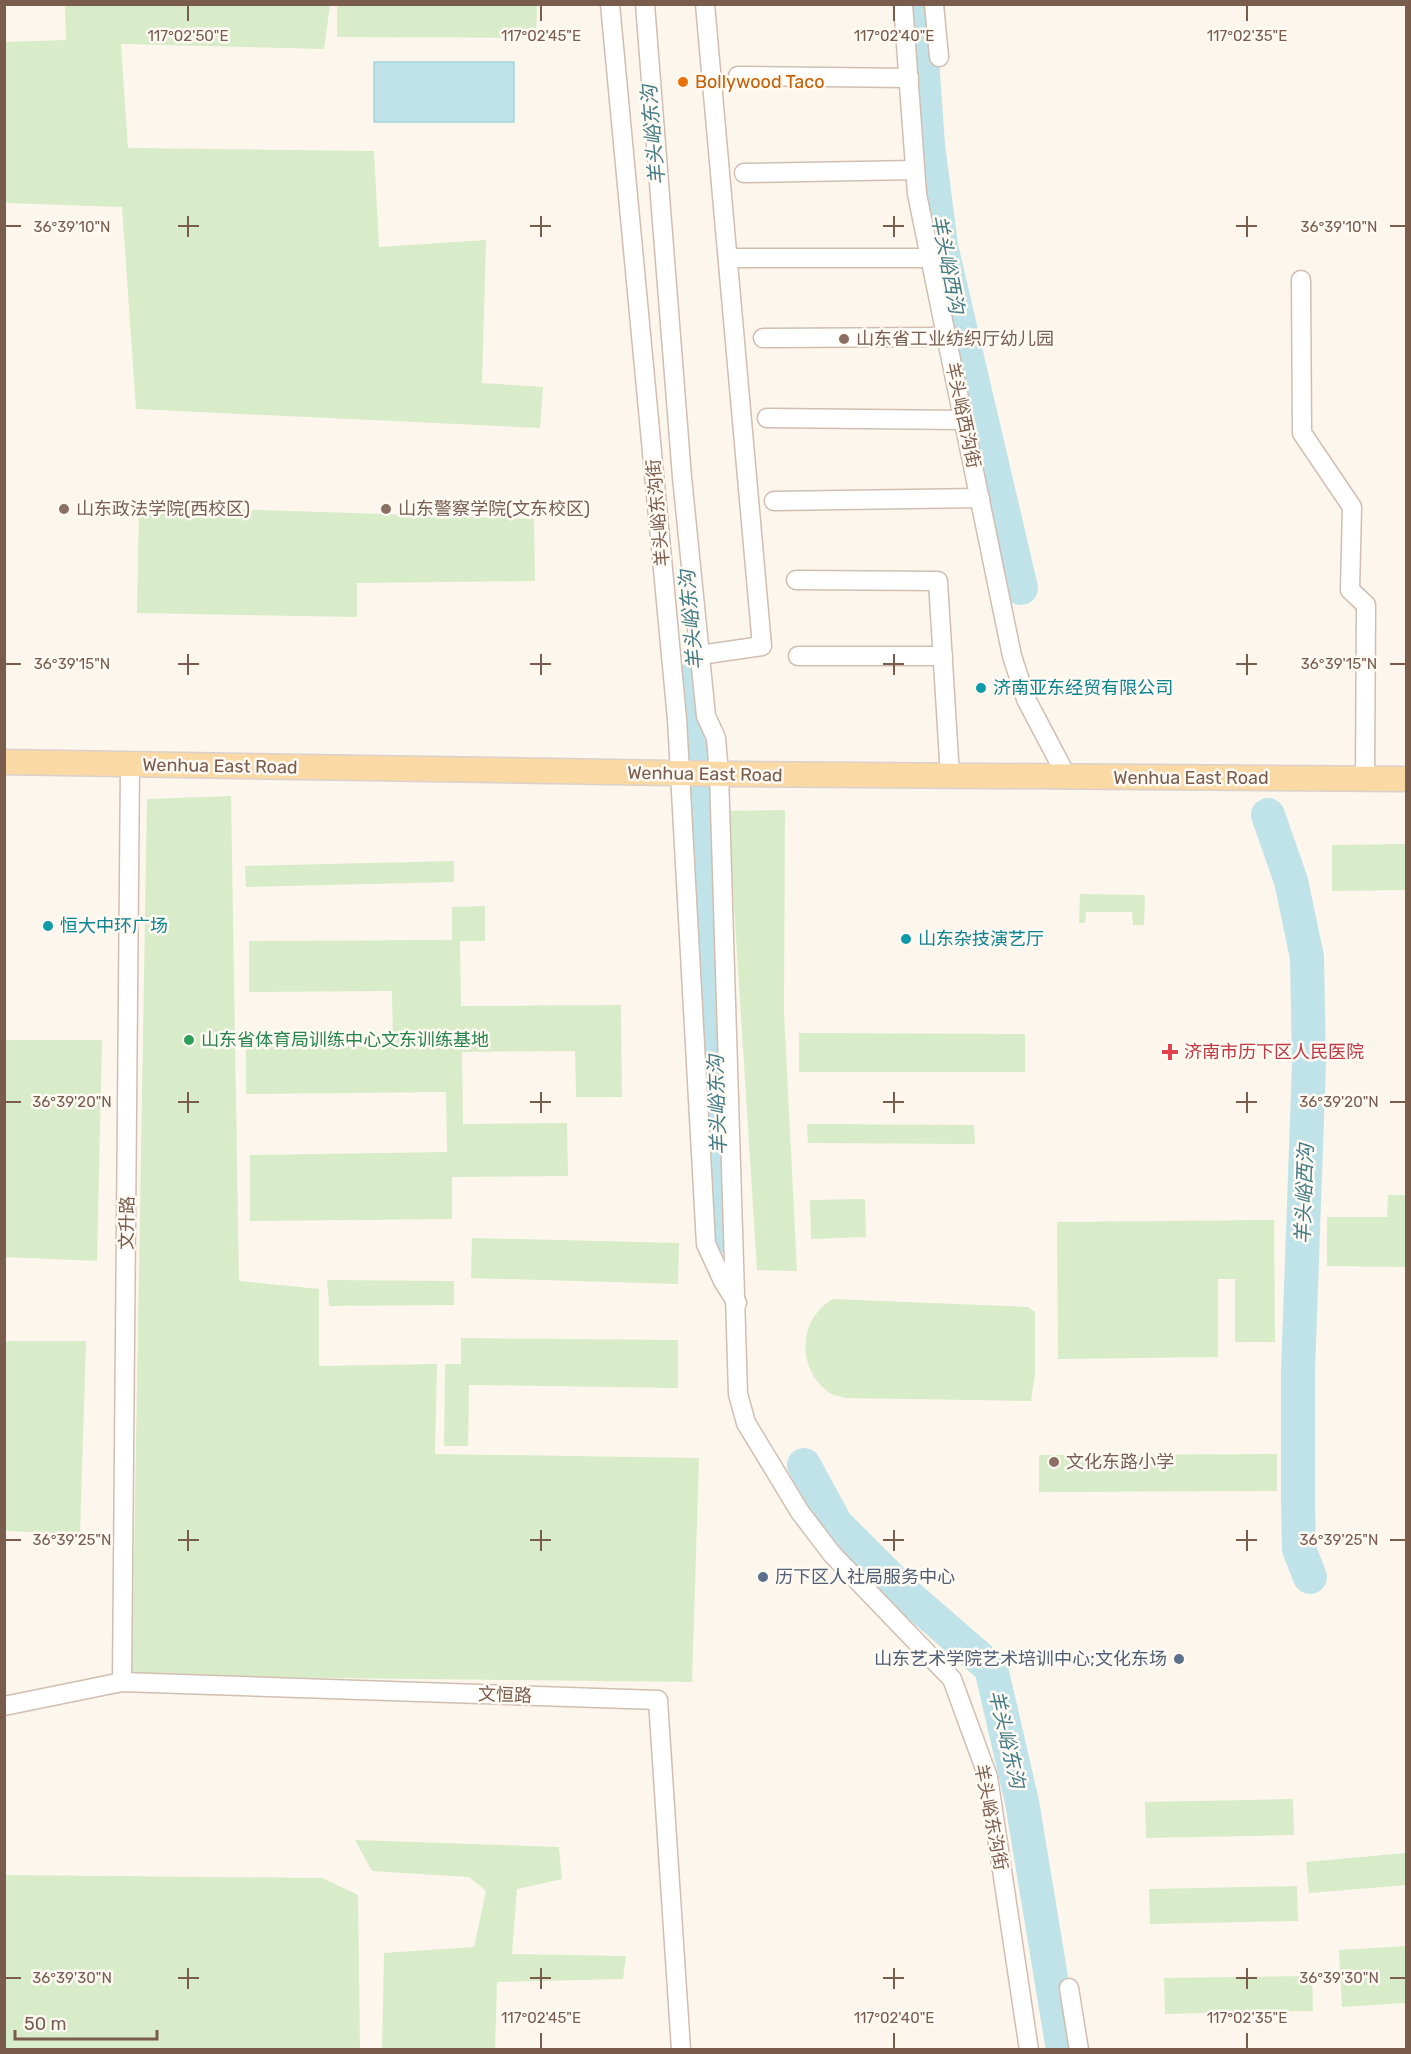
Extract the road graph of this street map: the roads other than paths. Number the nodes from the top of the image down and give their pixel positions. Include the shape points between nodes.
1 (610, 4) edge
2 (645, 4) edge
3 (705, 4) edge
4 (903, 4) edge
5 (934, 4) edge
6 (939, 57) dead end
7 (738, 76) dead end
8 (909, 78) junction
9 (915, 170) junction
10 (744, 173) dead end
11 (728, 258) junction
12 (930, 258) junction
13 (1301, 280) dead end
14 (947, 337) junction
15 (763, 338) dead end
16 (767, 418) dead end
17 (964, 420) junction
18 (980, 498) junction
19 (774, 501) dead end
20 (796, 580) dead end
21 (700, 655) junction
22 (798, 656) dead end
23 (943, 656) junction
24 (4, 762) edge
25 (130, 765) junction
26 (681, 773) junction
27 (719, 774) junction
28 (950, 776) junction
29 (1067, 777) junction
30 (1365, 779) junction
31 (1407, 779) edge
32 (737, 1303) junction
33 (122, 1682) junction
34 (4, 1706) edge
35 (1069, 1988) dead end
36 (681, 2049) edge
37 (1029, 2049) edge
38 (1079, 2049) edge

1 - 26 street, 羊头峪东沟街
2 - 21 street, 羊头峪东沟街
3 - 11 street
4 - 8 street, 羊头峪西沟街
5 - 6 street
7 - 8 street
8 - 9 street, 羊头峪西沟街
9 - 10 street
9 - 12 street, 羊头峪西沟街
11 - 12 street
11 - 21 street via 762,646
12 - 14 street, 羊头峪西沟街
13 - 30 street via 1302,433 1352,507 1350,590 1366,605
14 - 15 street
14 - 17 street, 羊头峪西沟街
16 - 17 street
17 - 18 street, 羊头峪西沟街
18 - 19 street
18 - 29 street, 羊头峪西沟街 via 1026,699
20 - 23 street via 938,581
21 - 27 street, 羊头峪东沟街 via 706,716 716,738
22 - 23 street
23 - 28 street
24 - 25 main road, Wenhua East Road
25 - 26 main road, Wenhua East Road
25 - 33 street, 文升路
26 - 27 main road, Wenhua East Road
26 - 32 street, 羊头峪东沟街 via 706,1244
27 - 28 main road, Wenhua East Road
27 - 32 street, 羊头峪东沟街
28 - 29 main road, Wenhua East Road
29 - 30 main road, Wenhua East Road
30 - 31 main road, Wenhua East Road
32 - 37 street, 羊头峪东沟街 via 738,1394 746,1423 800,1512 832,1554 952,1679 988,1777
33 - 34 street, 文恒路
33 - 36 street, 文恒路 via 658,1700
35 - 38 street

